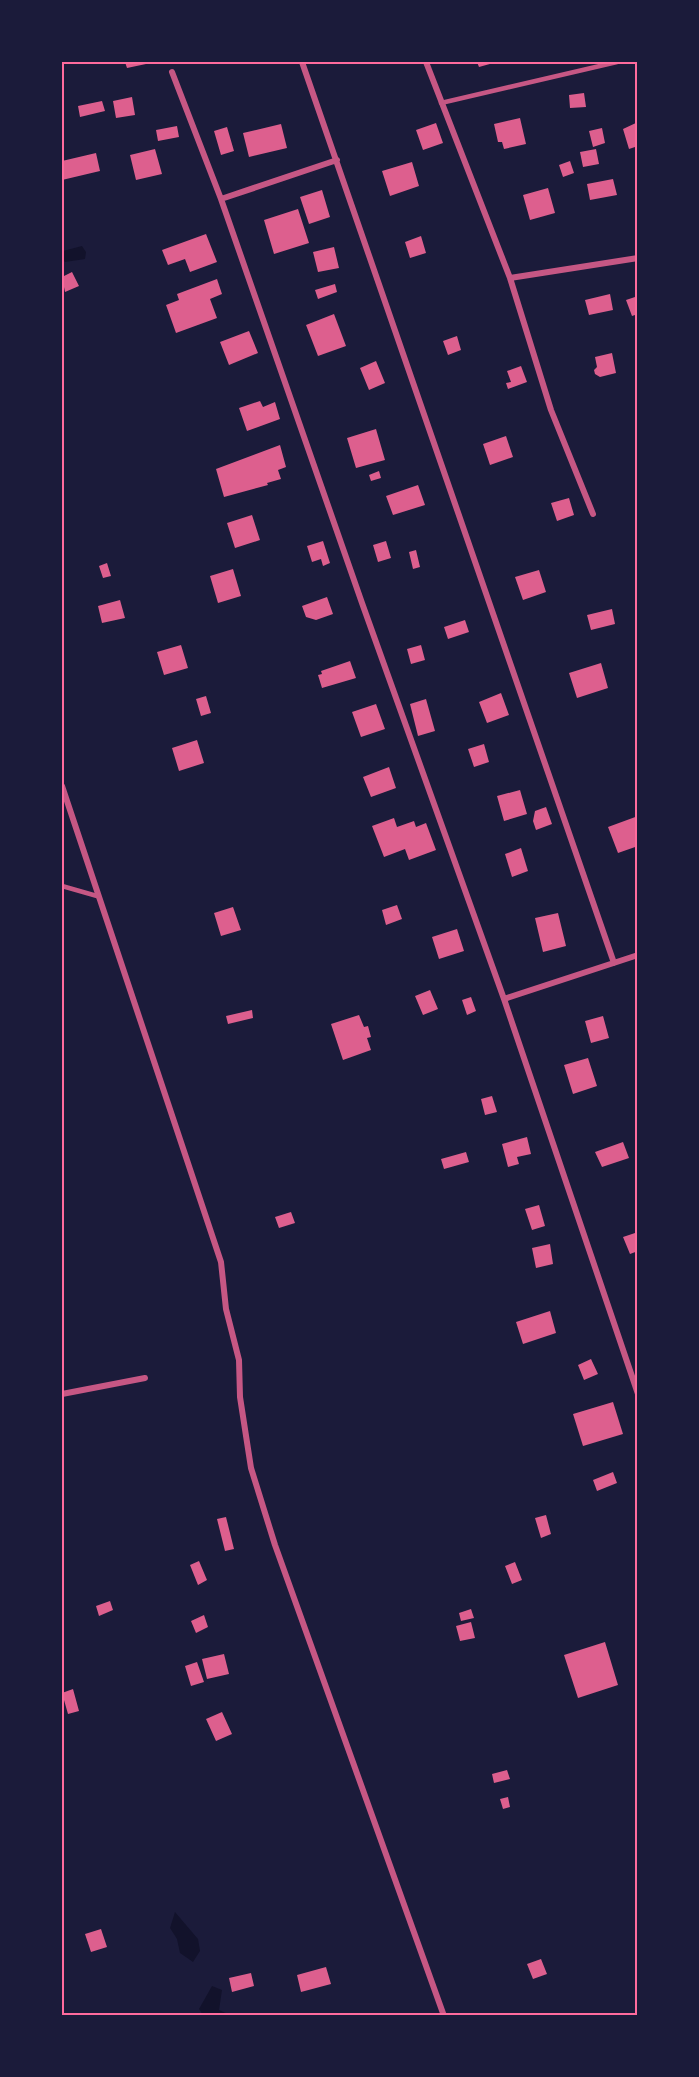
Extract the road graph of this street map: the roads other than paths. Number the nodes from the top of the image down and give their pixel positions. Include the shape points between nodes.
1 (302, 62) edge
2 (426, 62) edge
3 (617, 62) edge
4 (172, 72) dead end
5 (441, 103) junction
6 (337, 160) junction
7 (221, 199) junction
8 (638, 258) edge
9 (510, 278) junction
10 (593, 514) dead end
11 (62, 786) edge
12 (62, 886) edge
13 (97, 896) junction
14 (638, 955) edge
15 (614, 963) junction
16 (504, 999) junction
17 (145, 1378) dead end
18 (62, 1394) edge
19 (638, 1394) edge
20 (444, 2016) edge

1 - 6 street
2 - 5 street
3 - 5 lane
4 - 7 street
5 - 9 street
6 - 7 street
6 - 15 street
7 - 16 street
8 - 9 street
9 - 10 street via 551,410
11 - 13 street
12 - 13 lane
13 - 20 street via 221,1262 226,1309 239,1360 240,1397 251,1468
14 - 15 street
15 - 16 street
16 - 19 street
17 - 18 street

